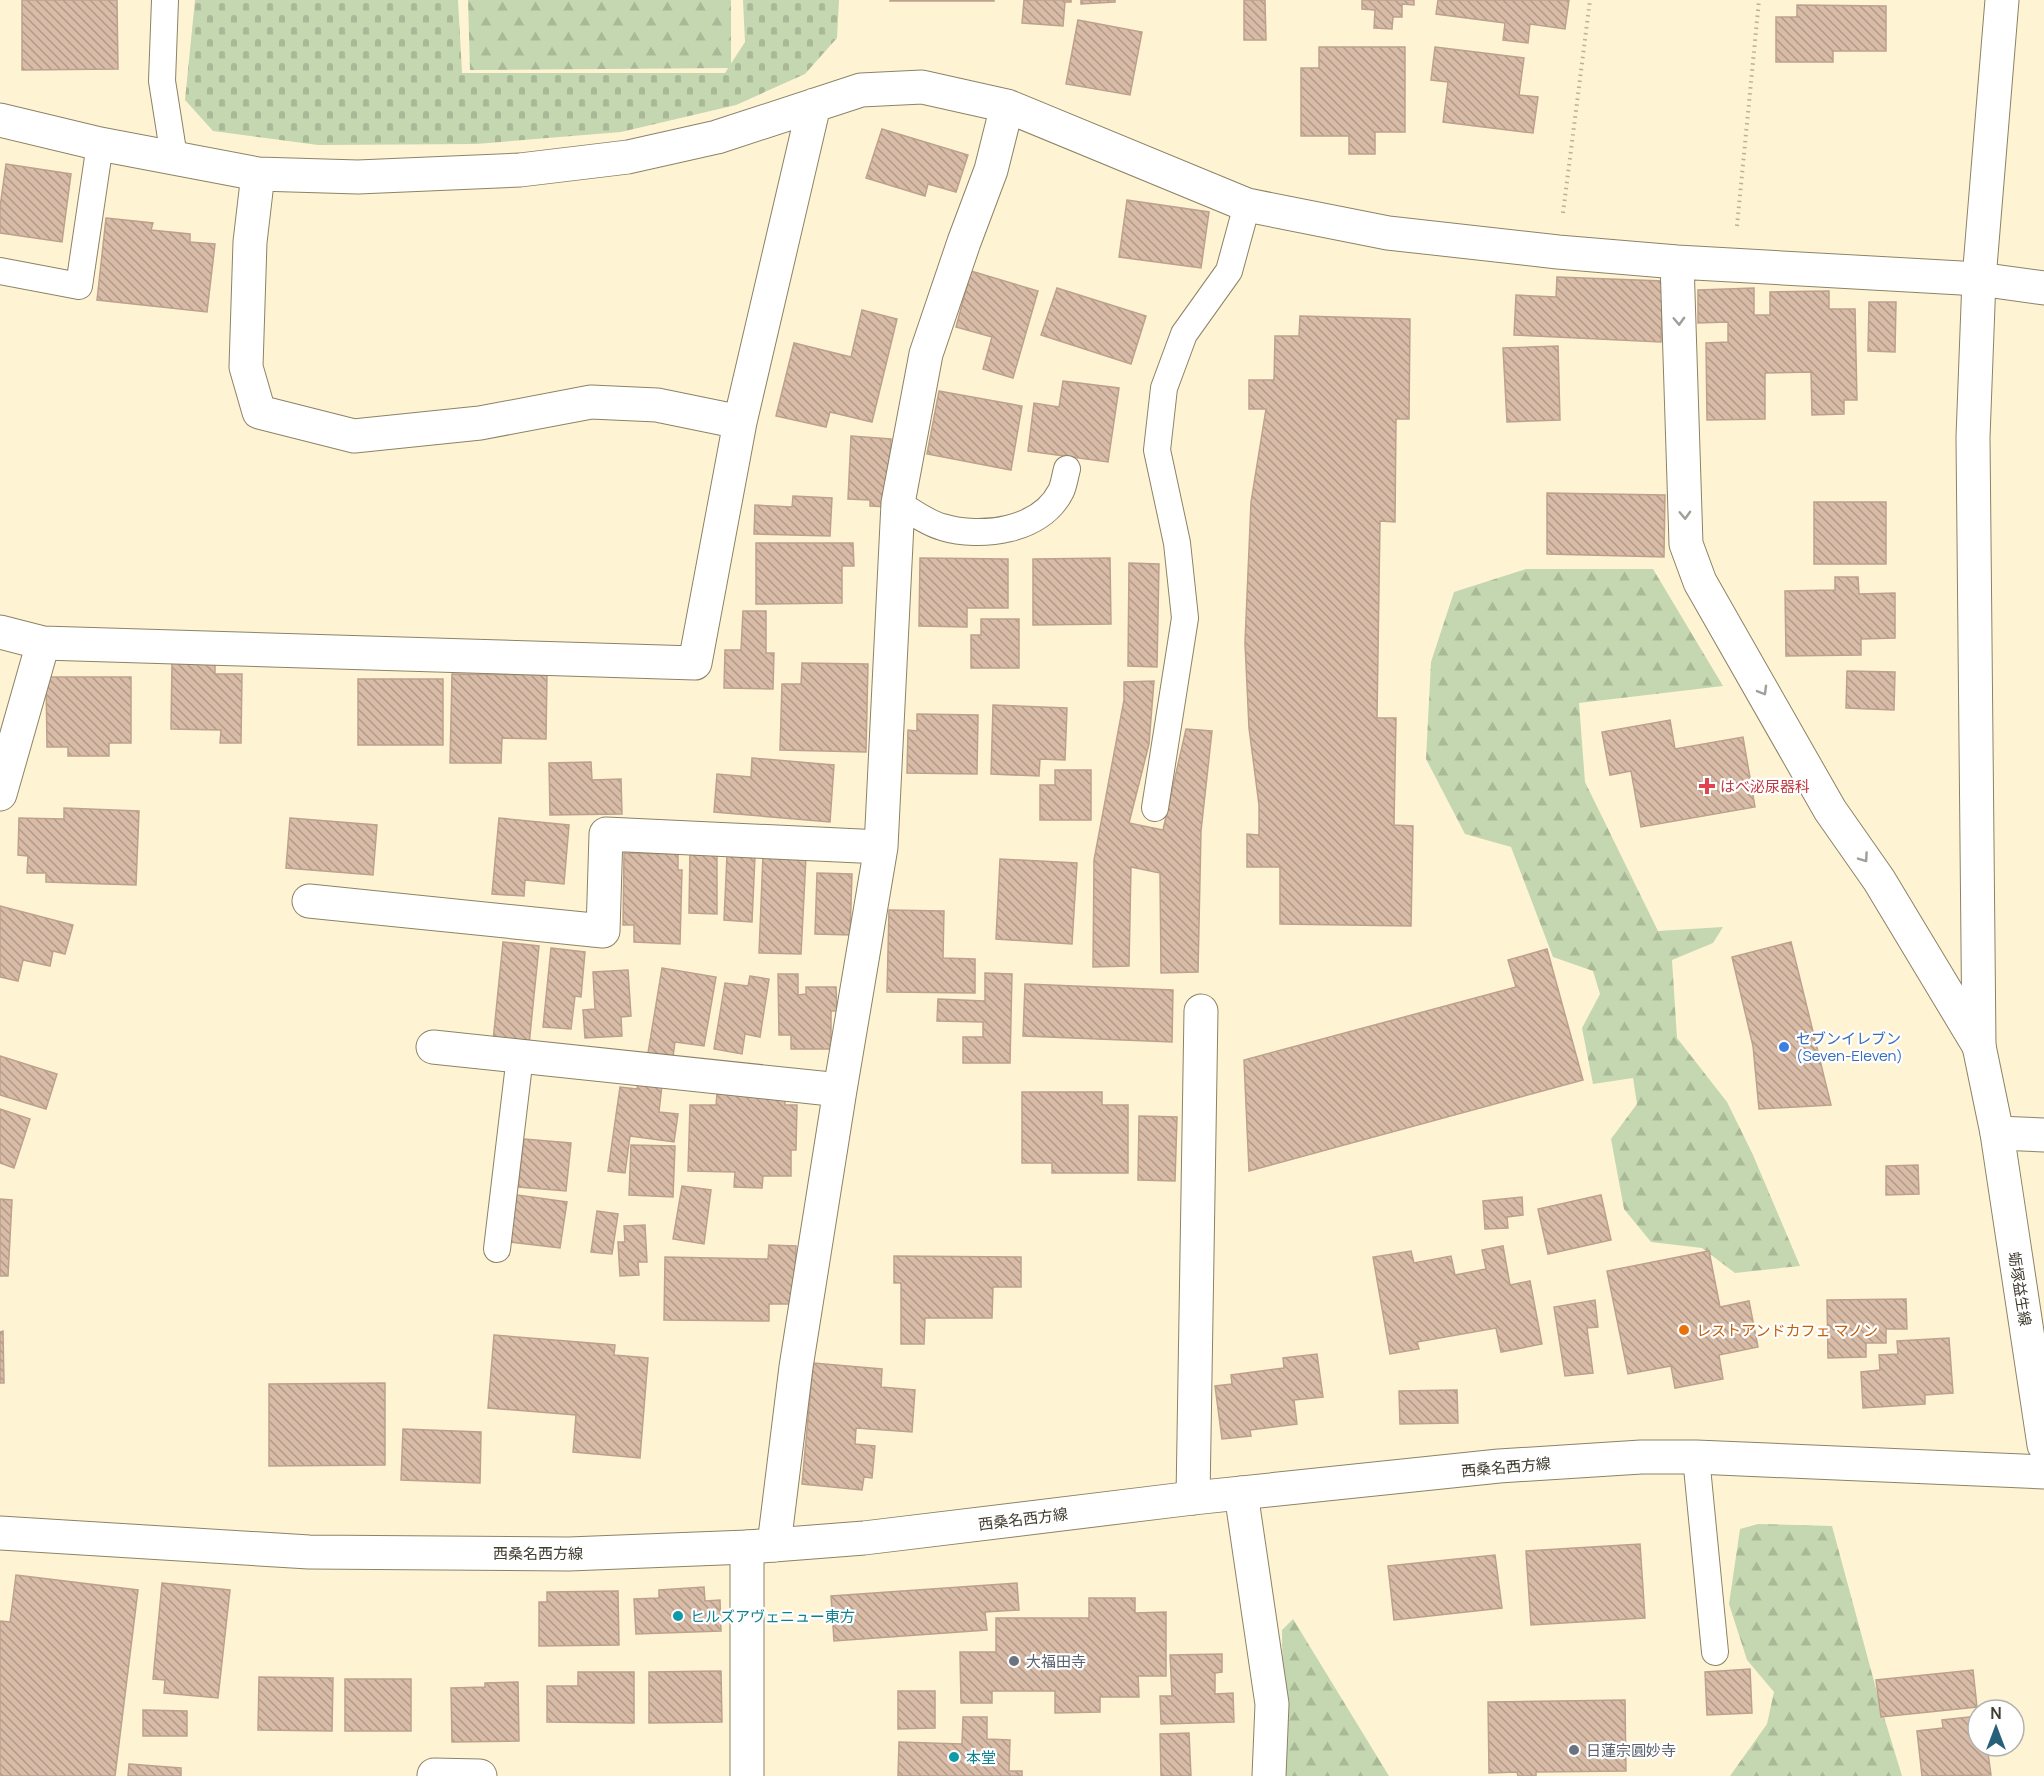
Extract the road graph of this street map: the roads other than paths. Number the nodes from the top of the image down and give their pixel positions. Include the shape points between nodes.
1 (165, 0) edge
2 (2002, 0) edge
3 (814, 105) junction
4 (1007, 106) junction
5 (0, 120) edge
6 (100, 144) junction
7 (174, 158) junction
8 (258, 174) junction
9 (1247, 206) junction
10 (1677, 262) junction
11 (0, 271) edge
12 (1979, 279) junction
13 (2044, 288) edge
14 (740, 423) junction
15 (1067, 469) dead end
16 (898, 503) junction
17 (0, 632) edge
18 (43, 643) junction
19 (0, 794) edge
20 (1155, 808) dead end
21 (881, 847) junction
22 (309, 901) dead end
23 (1201, 1011) dead end
24 (1979, 1046) junction
25 (433, 1047) dead end
26 (520, 1056) junction
27 (840, 1090) junction
28 (1997, 1133) junction
29 (2044, 1135) edge
30 (497, 1249) dead end
31 (2044, 1445) edge
32 (1696, 1457) junction
33 (2044, 1472) edge
34 (1241, 1493) junction
35 (1192, 1498) junction
36 (0, 1533) edge
37 (760, 1546) junction
38 (1715, 1652) dead end
39 (434, 1775) edge
40 (480, 1776) edge
41 (747, 1776) edge
42 (1269, 1776) edge

1 - 7 lane via 162,81
2 - 12 street
3 - 4 street via 861,90 922,87
3 - 8 street via 717,137 628,157 520,170 358,177
3 - 14 street
4 - 9 street
4 - 16 street via 991,170 926,354
5 - 6 street
6 - 7 street
6 - 11 lane via 79,286
7 - 8 street
8 - 14 street via 250,242 246,367 259,412 354,436 480,423 591,402 657,405
9 - 10 street via 1388,233
9 - 20 lane via 1230,271 1184,334 1164,388 1158,450 1177,543 1185,618
10 - 12 street
10 -> 24 street via 1686,544 1700,582 1830,810 1879,880
12 - 13 street
12 - 24 street via 1973,437
14 - 18 street via 695,663
15 - 16 lane via 1061,491 1042,515 1015,529 977,532 942,527
16 - 21 street
17 - 18 street
18 - 19 street
21 - 22 street via 606,834 603,931
21 - 27 street
23 - 35 street
24 - 28 street, 蛎塚益生線
25 - 26 street
26 - 27 street
26 - 30 lane
27 - 37 street via 796,1367
28 - 29 street
28 - 31 street, 蛎塚益生線
32 - 33 street, 西桑名西方線
32 - 34 street, 西桑名西方線 via 1499,1466
32 - 38 lane
34 - 35 street, 西桑名西方線
34 - 42 street via 1272,1704
35 - 37 street, 西桑名西方線 via 864,1538
36 - 37 street, 西桑名西方線 via 309,1552 569,1554
37 - 41 street
39 - 40 street

